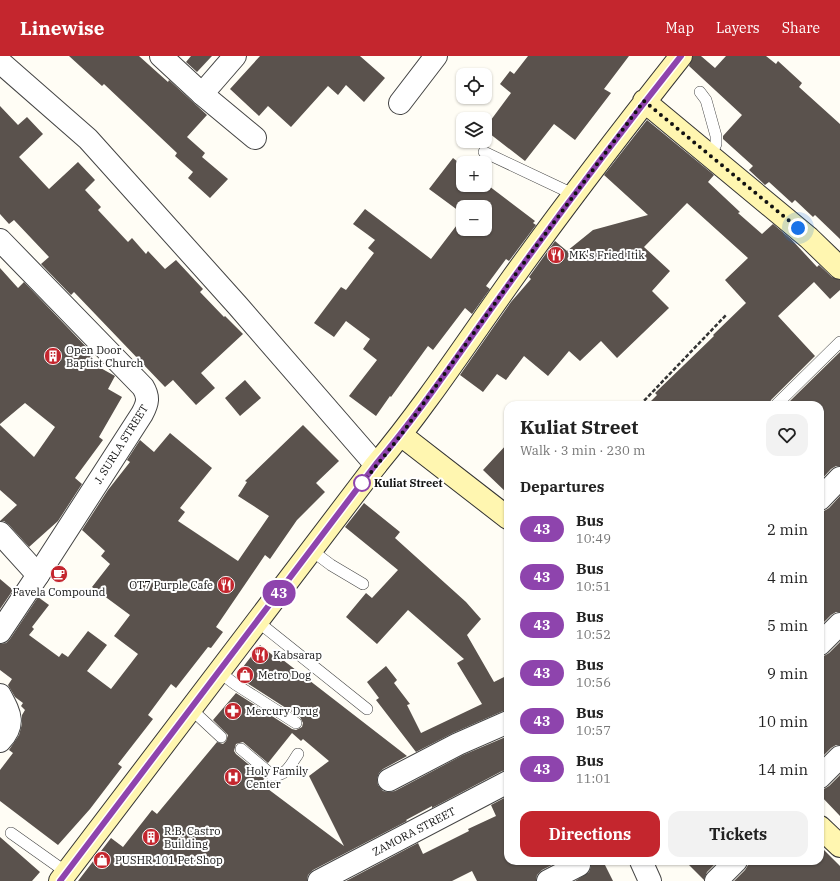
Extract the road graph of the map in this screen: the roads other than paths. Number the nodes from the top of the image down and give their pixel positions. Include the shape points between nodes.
1 (161, 56) edge
2 (235, 56) edge
3 (436, 56) edge
4 (681, 56) edge
5 (0, 62) edge
6 (700, 92) dead end
7 (202, 94) junction
8 (644, 101) junction
9 (400, 103) dead end
10 (255, 138) dead end
11 (484, 152) dead end
12 (710, 156) junction
13 (574, 194) junction
14 (0, 240) edge
15 (840, 268) edge
16 (840, 342) edge
17 (780, 401) edge
18 (401, 435) junction
19 (376, 464) junction
20 (840, 478) edge
21 (824, 495) edge
22 (504, 515) edge
23 (0, 533) edge
24 (312, 550) junction
25 (38, 575) junction
26 (363, 584) dead end
27 (257, 621) junction
28 (840, 624) edge
29 (0, 632) edge
30 (824, 640) edge
31 (219, 672) junction
32 (0, 695) edge
33 (190, 709) junction
34 (367, 709) dead end
35 (296, 723) dead end
36 (504, 724) edge
37 (221, 737) dead end
38 (0, 742) edge
39 (241, 749) dead end
40 (298, 754) dead end
41 (840, 757) edge
42 (824, 772) edge
43 (389, 780) dead end
44 (504, 784) edge
45 (824, 831) edge
46 (11, 832) dead end
47 (840, 846) edge
48 (579, 865) dead end
49 (643, 865) edge
50 (732, 865) edge
51 (63, 877) edge
52 (320, 881) edge
53 (548, 881) edge
54 (650, 881) edge
55 (716, 881) edge

1 - 7 street
2 - 7 street
3 - 9 street
4 - 8 main road
5 - 19 street via 88,139
6 - 12 lane via 706,100 716,136 716,144
7 - 10 street
8 - 12 main road
8 - 13 main road
11 - 13 lane
12 - 15 main road via 809,238
13 - 18 main road
14 - 25 street, J. SURLA STREET via 143,386 148,400 142,414
16 - 17 lane
18 - 19 main road
18 - 22 main road
19 - 24 main road
20 - 21 street
23 - 25 street
24 - 26 lane
24 - 27 main road
25 - 29 street, J. SURLA STREET
27 - 31 main road
27 - 34 lane
28 - 30 street
31 - 33 main road
31 - 35 lane
32 - 38 street via 11,722
33 - 37 lane
33 - 51 main road
36 - 43 street via 458,744
39 - 40 lane via 272,775 278,776 285,772
41 - 42 street
44 - 52 street, ZAMORA STREET
45 - 47 main road
46 - 51 lane
48 - 53 street
49 - 54 street
50 - 55 street

